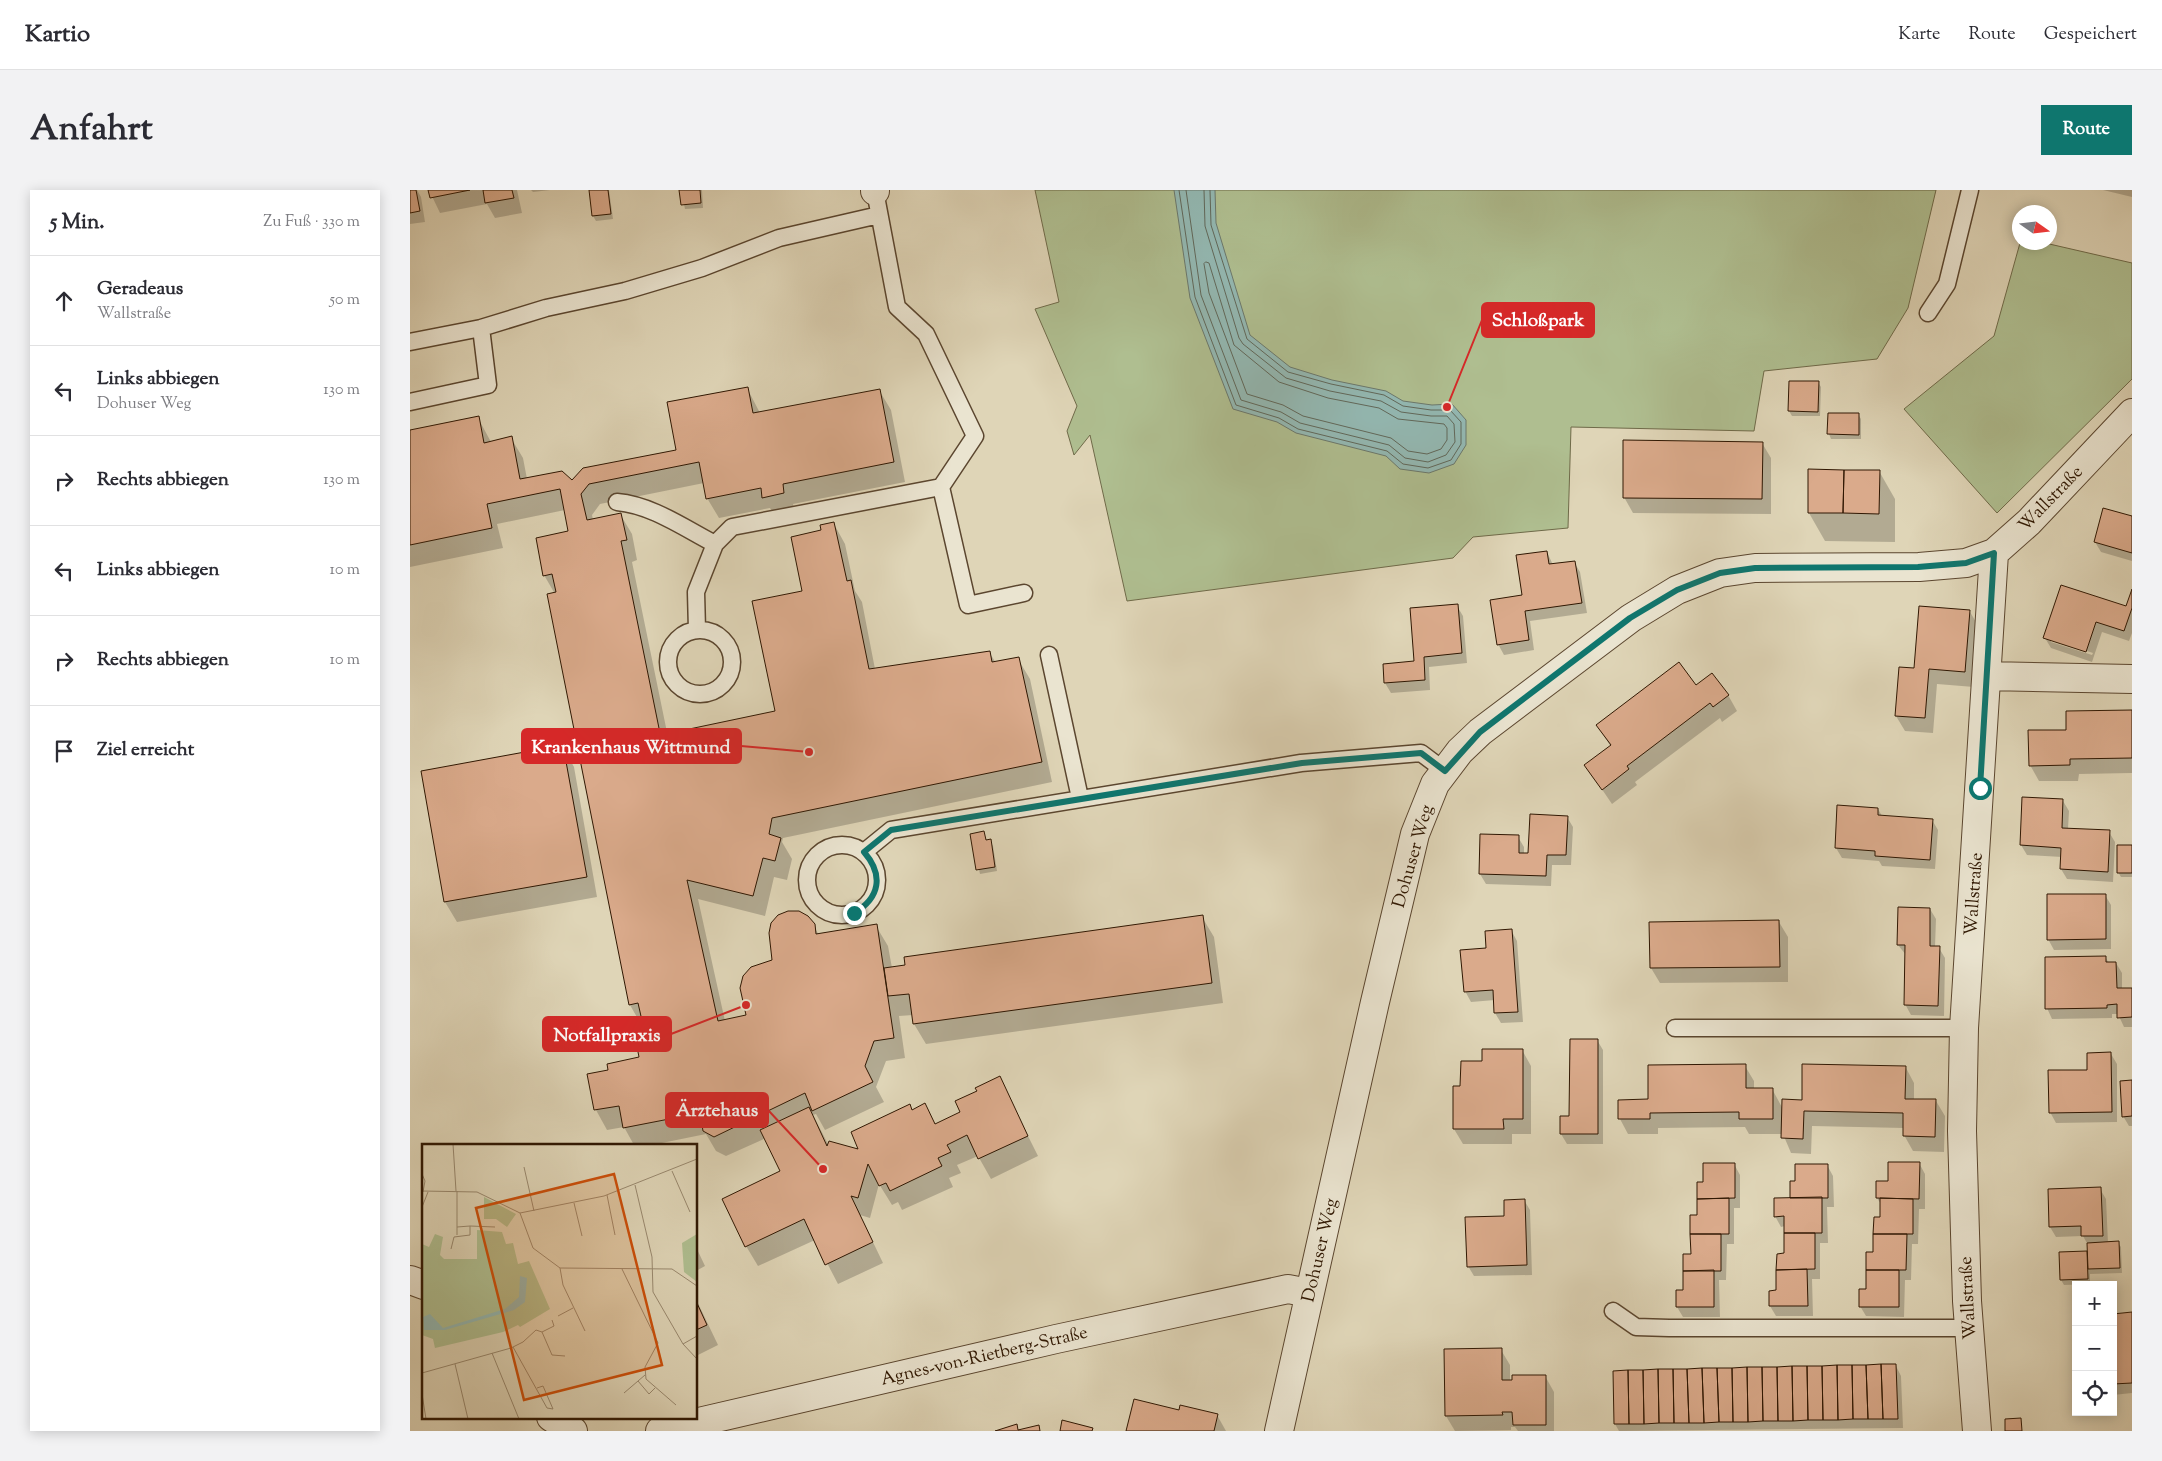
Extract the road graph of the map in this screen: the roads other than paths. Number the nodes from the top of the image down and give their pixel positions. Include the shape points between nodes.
1 (1970, 190) edge
2 (876, 199) edge
3 (1928, 313) dead end
4 (481, 328) junction
5 (410, 342) edge
6 (410, 402) edge
7 (2132, 414) edge
8 (941, 487) junction
9 (617, 502) dead end
10 (715, 544) junction
11 (1994, 553) junction
12 (1024, 593) dead end
13 (697, 630) dead end
14 (1049, 655) dead end
15 (1987, 676) junction
16 (2132, 679) edge
17 (1445, 771) junction
18 (1080, 798) junction
19 (864, 852) junction
20 (1675, 1028) dead end
21 (1964, 1028) junction
22 (410, 1280) edge
23 (422, 1284) edge
24 (1309, 1293) junction
25 (1613, 1311) dead end
26 (1969, 1328) junction
27 (553, 1418) edge
28 (573, 1431) edge
29 (660, 1431) edge
30 (1279, 1431) edge
31 (1977, 1431) edge

1 - 3 lane via 1947,284
2 - 4 lane via 702,268
2 - 8 lane via 897,307 926,334 975,436
4 - 5 lane
4 - 6 lane via 488,385
7 - 11 street, Wallstraße via 2029,522
8 - 10 lane via 732,527
8 - 12 lane via 968,605
9 - 10 lane via 632,503 654,512
10 - 13 lane via 696,592
11 - 15 street, Wallstraße
11 - 17 street, Dohuser Weg via 1966,563 1918,567 1755,568 1720,573 1677,590 1630,618 1480,732
14 - 18 lane
15 - 16 street
15 - 21 street, Wallstraße
17 - 18 lane via 1421,753 1302,763
17 - 24 street, Dohuser Weg via 1428,799 1415,834
18 - 19 lane via 891,830
19 - 19 lane via 844,844 823,850 814,857 808,867 807,889 819,907 842,916 854,913 872,898 877,874
20 - 21 lane
21 - 26 street, Wallstraße via 1962,1140
22 - 23 street
24 - 29 street, Agnes-von-Rietberg-Straße via 1288,1289 1056,1338
24 - 30 street, Dohuser Weg
25 - 26 lane via 1636,1327
26 - 31 street, Wallstraße
27 - 28 street

